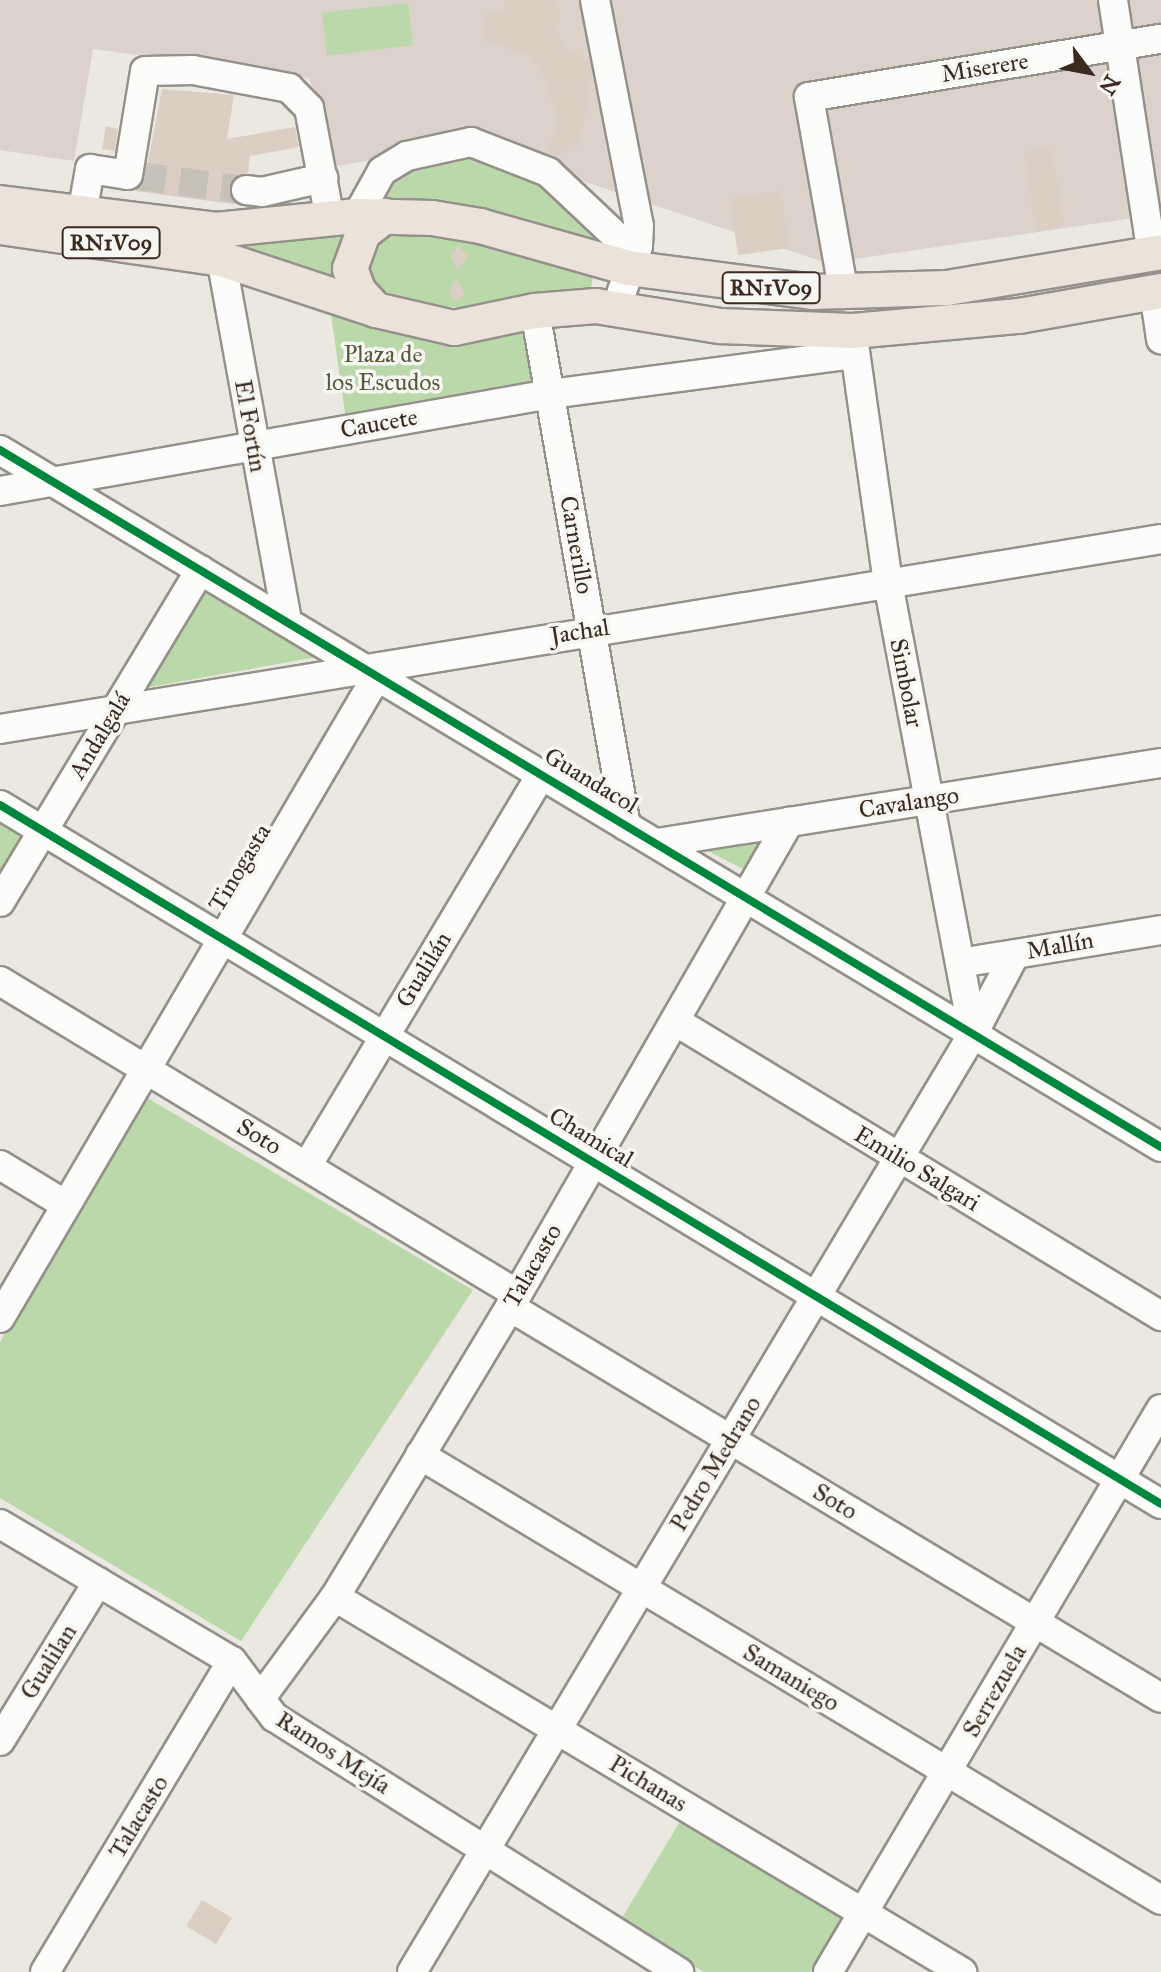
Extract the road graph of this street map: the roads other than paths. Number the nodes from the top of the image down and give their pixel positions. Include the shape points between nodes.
1 (595, 0) edge
2 (1113, 0) edge
3 (1161, 39) edge
4 (1120, 46) junction
5 (323, 178) junction
6 (246, 190) tunnel mouth
7 (0, 203) edge
8 (82, 214) junction
9 (357, 217) junction
10 (0, 227) edge
11 (219, 245) junction
12 (1157, 253) edge
13 (633, 257) junction
14 (1157, 292) edge
15 (844, 294) junction
16 (616, 308) junction
17 (376, 310) junction
18 (535, 311) junction
19 (1161, 339) edge
20 (854, 342) junction
21 (550, 394) junction
22 (253, 446) junction
23 (0, 450) edge
24 (54, 482) junction
25 (0, 491) edge
26 (1161, 539) edge
27 (200, 570) junction
28 (888, 583) junction
29 (287, 622) junction
30 (592, 630) junction
31 (370, 672) junction
32 (119, 706) junction
33 (0, 729) edge
34 (1161, 763) edge
35 (541, 775) junction
36 (928, 800) junction
37 (0, 805) edge
38 (789, 822) junction
39 (626, 826) junction
40 (42, 830) junction
41 (657, 843) junction
42 (746, 898) junction
43 (0, 902) edge
44 (1161, 930) edge
45 (221, 938) junction
46 (1015, 954) junction
47 (960, 963) junction
48 (0, 981) edge
49 (675, 1021) junction
50 (973, 1034) junction
51 (384, 1037) junction
52 (146, 1069) junction
53 (1161, 1147) edge
54 (899, 1158) junction
55 (593, 1162) junction
56 (0, 1165) edge
57 (307, 1166) junction
58 (66, 1205) junction
59 (816, 1296) junction
60 (514, 1300) junction
61 (1161, 1316) edge
62 (0, 1318) edge
63 (1161, 1409) edge
64 (730, 1439) junction
65 (420, 1455) junction
66 (1119, 1479) junction
67 (1161, 1504) edge
68 (0, 1524) edge
69 (98, 1582) junction
70 (641, 1588) junction
71 (335, 1597) junction
72 (1035, 1622) junction
73 (232, 1661) junction
74 (1161, 1698) edge
75 (260, 1699) junction
76 (557, 1730) junction
77 (0, 1741) edge
78 (948, 1772) junction
79 (485, 1850) junction
80 (1161, 1900) edge
81 (864, 1913) junction
82 (45, 1972) edge
83 (412, 1972) edge
84 (679, 1972) edge
85 (828, 1972) edge
86 (962, 1972) edge

1 - 13 street via 639,226
2 - 4 street
3 - 4 street, Miserere
4 - 12 street
4 - 15 street, Miserere via 809,97
5 - 6 street via 262,192
5 - 8 street via 309,108 289,88 193,70 145,71 133,175 90,169
5 - 9 street
7 - 8 main road, RN1V09
8 - 11 main road, RN1V09
9 - 11 main road, RN1V09
9 - 13 main road, RN1V09 via 480,226
9 - 13 street via 382,171 407,156 471,142 548,172
9 - 17 main road via 363,233 350,269 359,292
10 - 11 main road, RN1V09
11 - 17 main road, RN1V09
11 - 22 street, El Fortín
12 - 15 main road, RN1V09 via 947,288
13 - 15 main road, RN1V09
13 - 16 street
14 - 19 street
14 - 20 main road, RN1V09
16 - 18 main road, RN1V09
16 - 20 main road, RN1V09
17 - 18 main road, RN1V09 via 454,328
18 - 21 street, Carnerillo
20 - 21 street, Caucete
20 - 28 street, Simbolar
21 - 22 street, Caucete
21 - 30 street, Carnerillo
22 - 24 street, Caucete
22 - 29 street, El Fortín
23 - 24 street, Guandacol
24 - 25 street, Caucete
24 - 27 street, Guandacol
26 - 28 street, Jachal
27 - 29 street, Guandacol
27 - 32 street, Andalgalá
28 - 30 street, Jachal
28 - 36 street, Simbolar
29 - 31 street, Guandacol
30 - 31 street, Jachal
30 - 39 street, Carnerillo
31 - 32 street, Jachal
31 - 35 street, Guandacol
31 - 45 street, Tinogasta
32 - 33 street, Jachal
32 - 40 street, Andalgalá
34 - 36 street, Cavalango
35 - 39 street, Guandacol
35 - 51 street, Gualilán
36 - 38 street, Cavalango
36 - 47 street, Simbolar
37 - 40 street, Chamical
38 - 41 street, Cavalango
38 - 42 street, Talacasto
39 - 41 street, Guandacol
40 - 43 street, Andalgalá
40 - 45 street, Chamical
41 - 42 street, Guandacol
42 - 49 street, Talacasto
42 - 50 street, Guandacol
44 - 46 street, Mallín
45 - 51 street, Chamical
45 - 52 street, Tinogasta
46 - 47 street, Mallín
46 - 50 street, Pedro Medrano
47 - 50 street, Simbolar
48 - 52 street, Soto
49 - 54 street, Emilio Salgari
49 - 55 street, Talacasto
50 - 53 street, Guandacol
50 - 54 street, Pedro Medrano
51 - 55 street, Chamical
51 - 57 street, Gualilán
52 - 57 street, Soto
52 - 58 street, Tinogasta
54 - 59 street, Pedro Medrano
54 - 61 street, Emilio Salgari
55 - 59 street, Chamical
55 - 60 street, Talacasto
56 - 58 street
57 - 60 street, Soto
58 - 62 street, Tinogasta
59 - 64 street, Pedro Medrano
59 - 66 street, Chamical
60 - 64 street, Soto
60 - 65 street, Talacasto
63 - 66 street, Serrezuela
64 - 70 street, Pedro Medrano
64 - 72 street, Soto
65 - 70 street, Samaniego
65 - 71 street, Talacasto
66 - 67 street, Chamical
66 - 72 street, Serrezuela
68 - 69 street, Ramos Mejía
69 - 73 street, Ramos Mejía
69 - 77 street, Gualilan
70 - 76 street, Pedro Medrano
70 - 78 street, Samaniego
71 - 75 street, Talacasto
71 - 76 street, Pichanas
72 - 74 street, Soto
72 - 78 street, Serrezuela
73 - 75 street, Ramos Mejía
73 - 82 street, Talacasto
75 - 79 street, Ramos Mejía via 283,1723
76 - 79 street, Pedro Medrano
76 - 81 street, Pichanas
78 - 80 street, Samaniego
78 - 81 street, Serrezuela
79 - 83 street, Pedro Medrano
79 - 84 street, Ramos Mejía
81 - 85 street, Serrezuela
81 - 86 street, Pichanas

